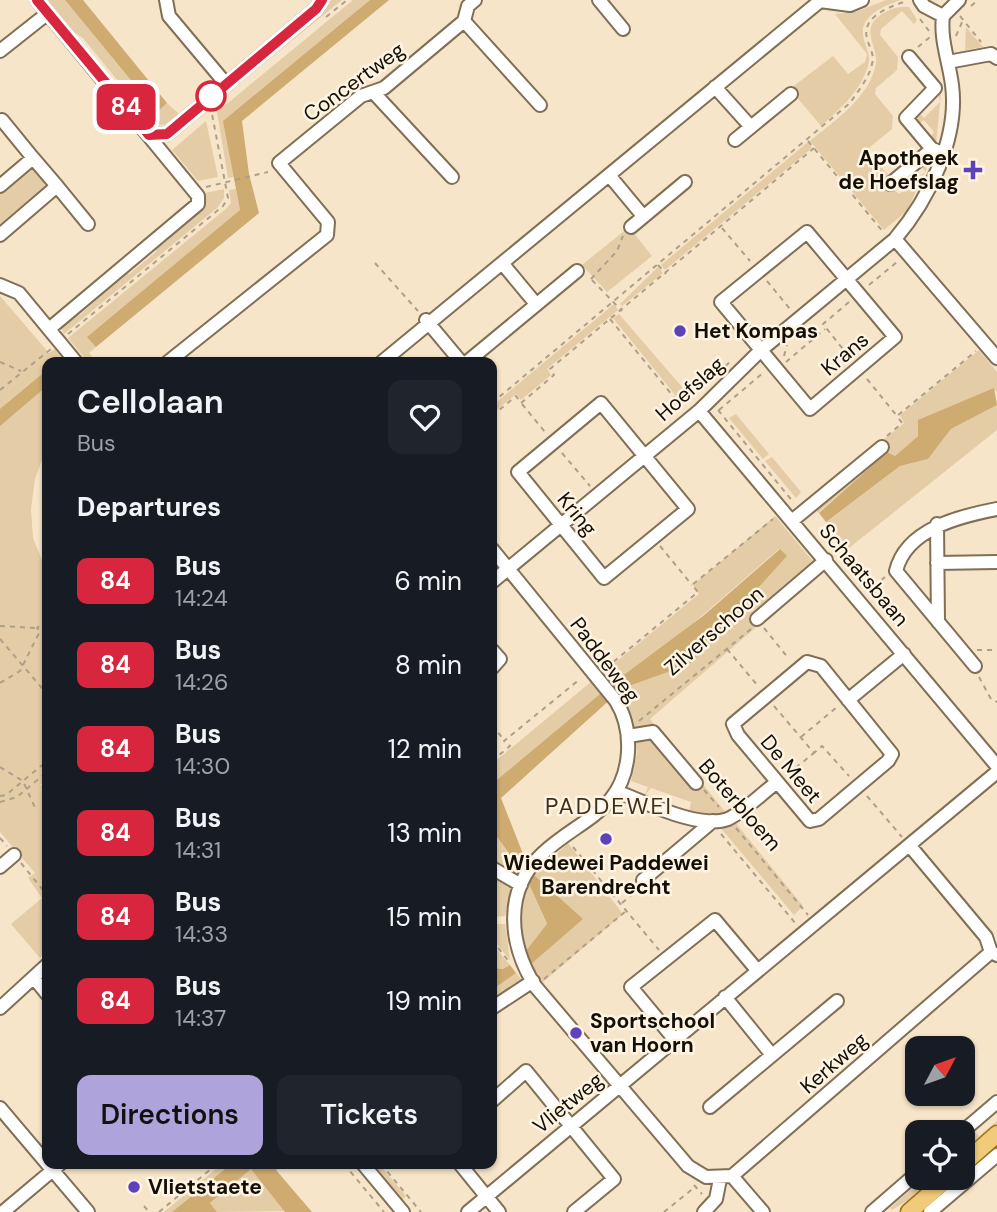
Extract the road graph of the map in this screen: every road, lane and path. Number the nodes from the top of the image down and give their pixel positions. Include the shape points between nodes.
1 (37, 0) edge
2 (166, 0) edge
3 (322, 0) edge
4 (475, 0) edge
5 (598, 0) edge
6 (862, 0) edge
7 (909, 0) edge
8 (959, 0) edge
9 (917, 6) edge
10 (48, 13) junction
11 (943, 16) junction
12 (464, 21) junction
13 (623, 29) dead end
14 (931, 36) junction
15 (933, 46) dead end
16 (0, 51) edge
17 (994, 56) edge
18 (909, 57) joint
19 (953, 61) junction
20 (226, 84) junction
21 (952, 86) junction
22 (715, 87) junction
23 (935, 88) junction
24 (374, 93) junction
25 (791, 94) dead end
26 (540, 105) dead end
27 (212, 112) dead end
28 (2, 120) dead end
29 (751, 127) junction
30 (149, 135) junction
31 (735, 140) dead end
32 (807, 140) junction
33 (814, 148) junction
34 (937, 151) junction
35 (33, 158) junction
36 (261, 175) dead end
37 (609, 175) junction
38 (452, 177) dead end
39 (685, 182) dead end
40 (225, 183) junction
41 (890, 184) dead end
42 (0, 186) edge
43 (57, 186) junction
44 (196, 191) junction
45 (643, 216) junction
46 (88, 224) dead end
47 (631, 227) joint
48 (890, 233) junction
49 (0, 235) edge
50 (908, 253) junction
51 (375, 263) dead end
52 (502, 264) junction
53 (657, 264) junction
54 (577, 271) joint
55 (665, 274) junction
56 (591, 279) junction
57 (846, 280) junction
58 (0, 285) edge
59 (858, 294) junction
60 (614, 300) junction
61 (536, 304) junction
62 (622, 310) junction
63 (610, 319) junction
64 (427, 322) junction
65 (49, 329) junction
66 (826, 329) junction
67 (59, 342) junction
68 (985, 343) junction
69 (761, 350) junction
70 (72, 357) edge
71 (174, 357) edge
72 (388, 357) edge
73 (457, 357) edge
74 (473, 357) edge
75 (735, 358) dead end
76 (997, 358) edge
77 (0, 362) edge
78 (858, 368) junction
79 (777, 370) junction
80 (21, 372) junction
81 (0, 390) edge
82 (497, 399) edge
83 (679, 404) junction
84 (682, 408) dead end
85 (699, 411) junction
86 (497, 412) edge
87 (897, 416) junction
88 (882, 447) joint
89 (644, 455) junction
90 (784, 509) junction
91 (997, 509) edge
92 (793, 520) junction
93 (937, 524) junction
94 (561, 526) junction
95 (653, 538) junction
96 (497, 555) edge
97 (826, 560) junction
98 (997, 562) edge
99 (937, 563) junction
100 (508, 568) junction
101 (497, 578) edge
102 (692, 585) junction
103 (871, 589) dead end
104 (879, 611) dead end
105 (757, 621) junction
106 (938, 622) junction
107 (42, 625) edge
108 (0, 626) edge
109 (37, 628) junction
110 (0, 639) edge
111 (727, 649) junction
112 (997, 650) edge
113 (904, 654) junction
114 (971, 661) junction
115 (23, 666) junction
116 (798, 670) junction
117 (595, 672) junction
118 (0, 683) edge
119 (42, 688) edge
120 (766, 696) junction
121 (848, 700) junction
122 (997, 702) edge
123 (497, 732) edge
124 (628, 733) junction
125 (800, 737) junction
126 (504, 741) junction
127 (814, 753) junction
128 (497, 757) edge
129 (42, 765) edge
130 (997, 766) edge
131 (0, 767) edge
132 (997, 772) edge
133 (42, 776) edge
134 (23, 781) junction
135 (696, 783) joint
136 (776, 783) junction
137 (858, 786) junction
138 (27, 789) junction
139 (618, 792) junction
140 (0, 796) edge
141 (0, 802) edge
142 (36, 810) dead end
143 (728, 818) junction
144 (713, 821) junction
145 (565, 837) junction
146 (0, 838) edge
147 (910, 846) junction
148 (14, 855) junction
149 (0, 867) edge
150 (497, 871) edge
151 (523, 880) junction
152 (643, 880) joint
153 (42, 889) edge
154 (621, 904) junction
155 (626, 910) junction
156 (814, 922) junction
157 (803, 932) junction
158 (497, 946) edge
159 (994, 953) edge
160 (519, 956) junction
161 (667, 958) junction
162 (42, 970) edge
163 (757, 970) junction
164 (34, 978) junction
165 (534, 984) junction
166 (42, 988) edge
167 (725, 997) junction
168 (837, 1000) dead end
169 (497, 1005) edge
170 (0, 1008) edge
171 (675, 1040) junction
172 (772, 1055) junction
173 (620, 1086) junction
174 (497, 1097) edge
175 (997, 1102) edge
176 (710, 1107) dead end
177 (0, 1108) edge
178 (975, 1121) edge
179 (570, 1125) junction
180 (997, 1134) edge
181 (42, 1152) edge
182 (975, 1153) edge
183 (997, 1155) edge
184 (54, 1169) edge
185 (57, 1169) edge
186 (211, 1169) edge
187 (348, 1169) edge
188 (367, 1169) edge
189 (385, 1169) edge
190 (464, 1169) edge
191 (696, 1172) junction
192 (726, 1177) junction
193 (905, 1183) edge
194 (695, 1186) junction
195 (934, 1190) edge
196 (485, 1195) junction
197 (144, 1206) dead end
198 (708, 1209) edge
199 (147, 1211) edge
200 (3, 1212) edge
201 (88, 1212) edge
202 (159, 1212) edge
203 (384, 1212) edge
204 (403, 1212) edge
205 (421, 1212) edge
206 (468, 1212) edge
207 (499, 1212) edge
208 (574, 1212) edge
209 (664, 1212) edge
210 (764, 1212) edge
211 (872, 1212) edge
212 (909, 1212) edge
213 (929, 1212) edge

1 - 10 street
2 - 20 street via 169,16
3 - 20 street
4 - 12 street, Concertweg
5 - 13 street
6 - 22 street via 850,5 820,1
7 - 32 path via 871,20 866,36 872,66 864,83 850,103
8 - 11 street
9 - 11 street
9 - 14 path
10 - 16 street
10 - 30 street
11 - 19 street, Hoefslag via 941,32
12 - 24 street, Concertweg
12 - 26 street
14 - 15 path
14 - 18 path
17 - 19 street
17 - 19 path via 963,20
18 - 23 street
19 - 21 street, Hoefslag
20 - 30 street via 167,134
21 - 23 street
21 - 34 street, Hoefslag via 951,126
22 - 29 street
22 - 37 street
23 - 34 street via 906,118
24 - 38 street
24 - 71 street, Concertweg via 361,96 279,163 328,222 327,235
25 - 29 street
27 - 40 path
28 - 35 street
29 - 31 street
30 - 44 street
32 - 33 path
32 - 53 path
33 - 48 path
33 - 55 path
34 - 41 street
34 - 48 street, Hoefslag via 923,200
35 - 42 street
35 - 43 street
36 - 40 path
37 - 45 street
37 - 52 street
39 - 45 street
40 - 44 path
40 - 67 path via 228,198 223,206
43 - 46 street
43 - 49 street
44 - 65 street via 198,204
45 - 47 street
47 - 56 path via 617,251
48 - 50 street
48 - 57 street, Hoefslag
50 - 59 path
50 - 68 street
51 - 64 path
52 - 61 street
52 - 64 street
53 - 55 path
53 - 60 path
54 - 56 path
54 - 61 street
55 - 62 path
56 - 60 path
57 - 59 street, Krans
57 - 69 street, Hoefslag
57 - 69 street, Krans via 807,232 758,271 722,302
58 - 65 street via 19,293
59 - 66 path via 822,324
59 - 78 street, Krans via 895,337
60 - 62 path
60 - 82 path
61 - 74 street
62 - 63 path
63 - 83 path
63 - 86 path via 550,369 554,375 521,403 516,396
64 - 72 street
64 - 73 street
65 - 67 street
66 - 78 path
66 - 79 path
67 - 70 street
67 - 80 path
68 - 76 street
68 - 87 path
69 - 79 street, Krans
69 - 85 street, Hoefslag
75 - 83 path, Hoefslag
77 - 80 path
78 - 79 street, Krans via 810,409
78 - 87 path
80 - 81 path
83 - 84 path
85 - 89 street, Hoefslag
85 - 90 street, Schaatsbaan
87 - 88 path via 902,422 878,443
88 - 92 street
89 - 94 street, Hoefslag
89 - 94 street, Kring via 601,403 553,442 518,472
89 - 95 street, Kring via 688,509
90 - 92 street, Schaatsbaan
90 - 102 path
91 - 93 street
92 - 97 street, Schaatsbaan
93 - 99 street
93 - 106 street via 900,556 896,571
94 - 95 street, Kring via 604,578
94 - 100 street, Hoefslag
95 - 102 path
96 - 100 street, Paddeweg
97 - 105 street, Zilverschoon
97 - 113 street, Schaatsbaan
98 - 99 street
99 - 106 street
100 - 101 street, Hoefslag
100 - 117 street, Paddeweg
102 - 117 path via 698,592
103 - 104 path via 886,606
105 - 111 path, Zilverschoon
105 - 116 path
106 - 114 street
107 - 109 path
108 - 109 path
109 - 115 path via 40,631
110 - 115 path
111 - 120 path
111 - 124 path, Zilverschoon
112 - 114 path via 975,650
113 - 121 street
113 - 130 street, Schaatsbaan
114 - 122 path via 983,687
115 - 118 path via 15,677
115 - 119 path
116 - 120 street, De Meet
116 - 121 street, De Meet via 807,662 816,663
117 - 124 street, Paddeweg via 617,701
117 - 126 path
120 - 125 path
120 - 136 street, De Meet via 733,724
121 - 125 path
121 - 137 street, De Meet via 892,754
123 - 126 path
124 - 135 street, Boterbloem via 653,732
124 - 139 street, Paddeweg via 628,760
125 - 127 path
126 - 128 path via 510,746
127 - 136 path
127 - 137 path via 822,746
129 - 134 path
131 - 134 path
132 - 147 street, Vlietweg
133 - 138 path
134 - 138 path
134 - 140 path
135 - 143 path, Boterbloem
136 - 137 street, De Meet via 810,821
136 - 143 street
137 - 147 path
138 - 141 path
138 - 142 path
139 - 144 street, Boterbloem via 691,818
139 - 145 street, Paddeweg
143 - 144 street
143 - 156 path, Boterbloem
144 - 152 street
144 - 157 path, Boterbloem
145 - 151 street, Paddeweg
145 - 154 path
146 - 148 path
147 - 156 street, Vlietweg
147 - 159 street via 986,937
148 - 149 street
148 - 153 path
150 - 151 street
151 - 160 street, Paddeweg via 513,919
152 - 154 path via 646,883
154 - 155 path
155 - 161 path
155 - 165 path
156 - 157 street, Vlietweg
157 - 163 street, Vlietweg
158 - 160 path via 510,963
159 - 192 street, Kerkweg
160 - 165 street, Paddeweg
161 - 163 street via 715,920
161 - 171 street via 631,987
162 - 164 street
163 - 167 street, Vlietweg
164 - 166 street
164 - 170 street
165 - 169 street
165 - 173 street, Paddeweg
167 - 171 street, Vlietweg
167 - 172 street
168 - 172 street
171 - 173 street, Vlietweg
172 - 176 street
173 - 179 street, Vlietweg
173 - 191 street, Paddeweg
174 - 179 street via 526,1071
175 - 178 street
177 - 181 street
179 - 196 street, Vlietweg
179 - 208 street via 614,1179
180 - 182 main road
183 - 213 street
184 - 200 street
185 - 201 street
186 - 202 path
187 - 203 path
188 - 204 street
189 - 205 path
190 - 196 street
191 - 192 street
191 - 194 path via 691,1182
192 - 198 street
192 - 210 street
193 - 211 street
194 - 198 path
194 - 209 path
195 - 212 main road
196 - 206 street, Vlietweg
196 - 207 street
197 - 199 path

